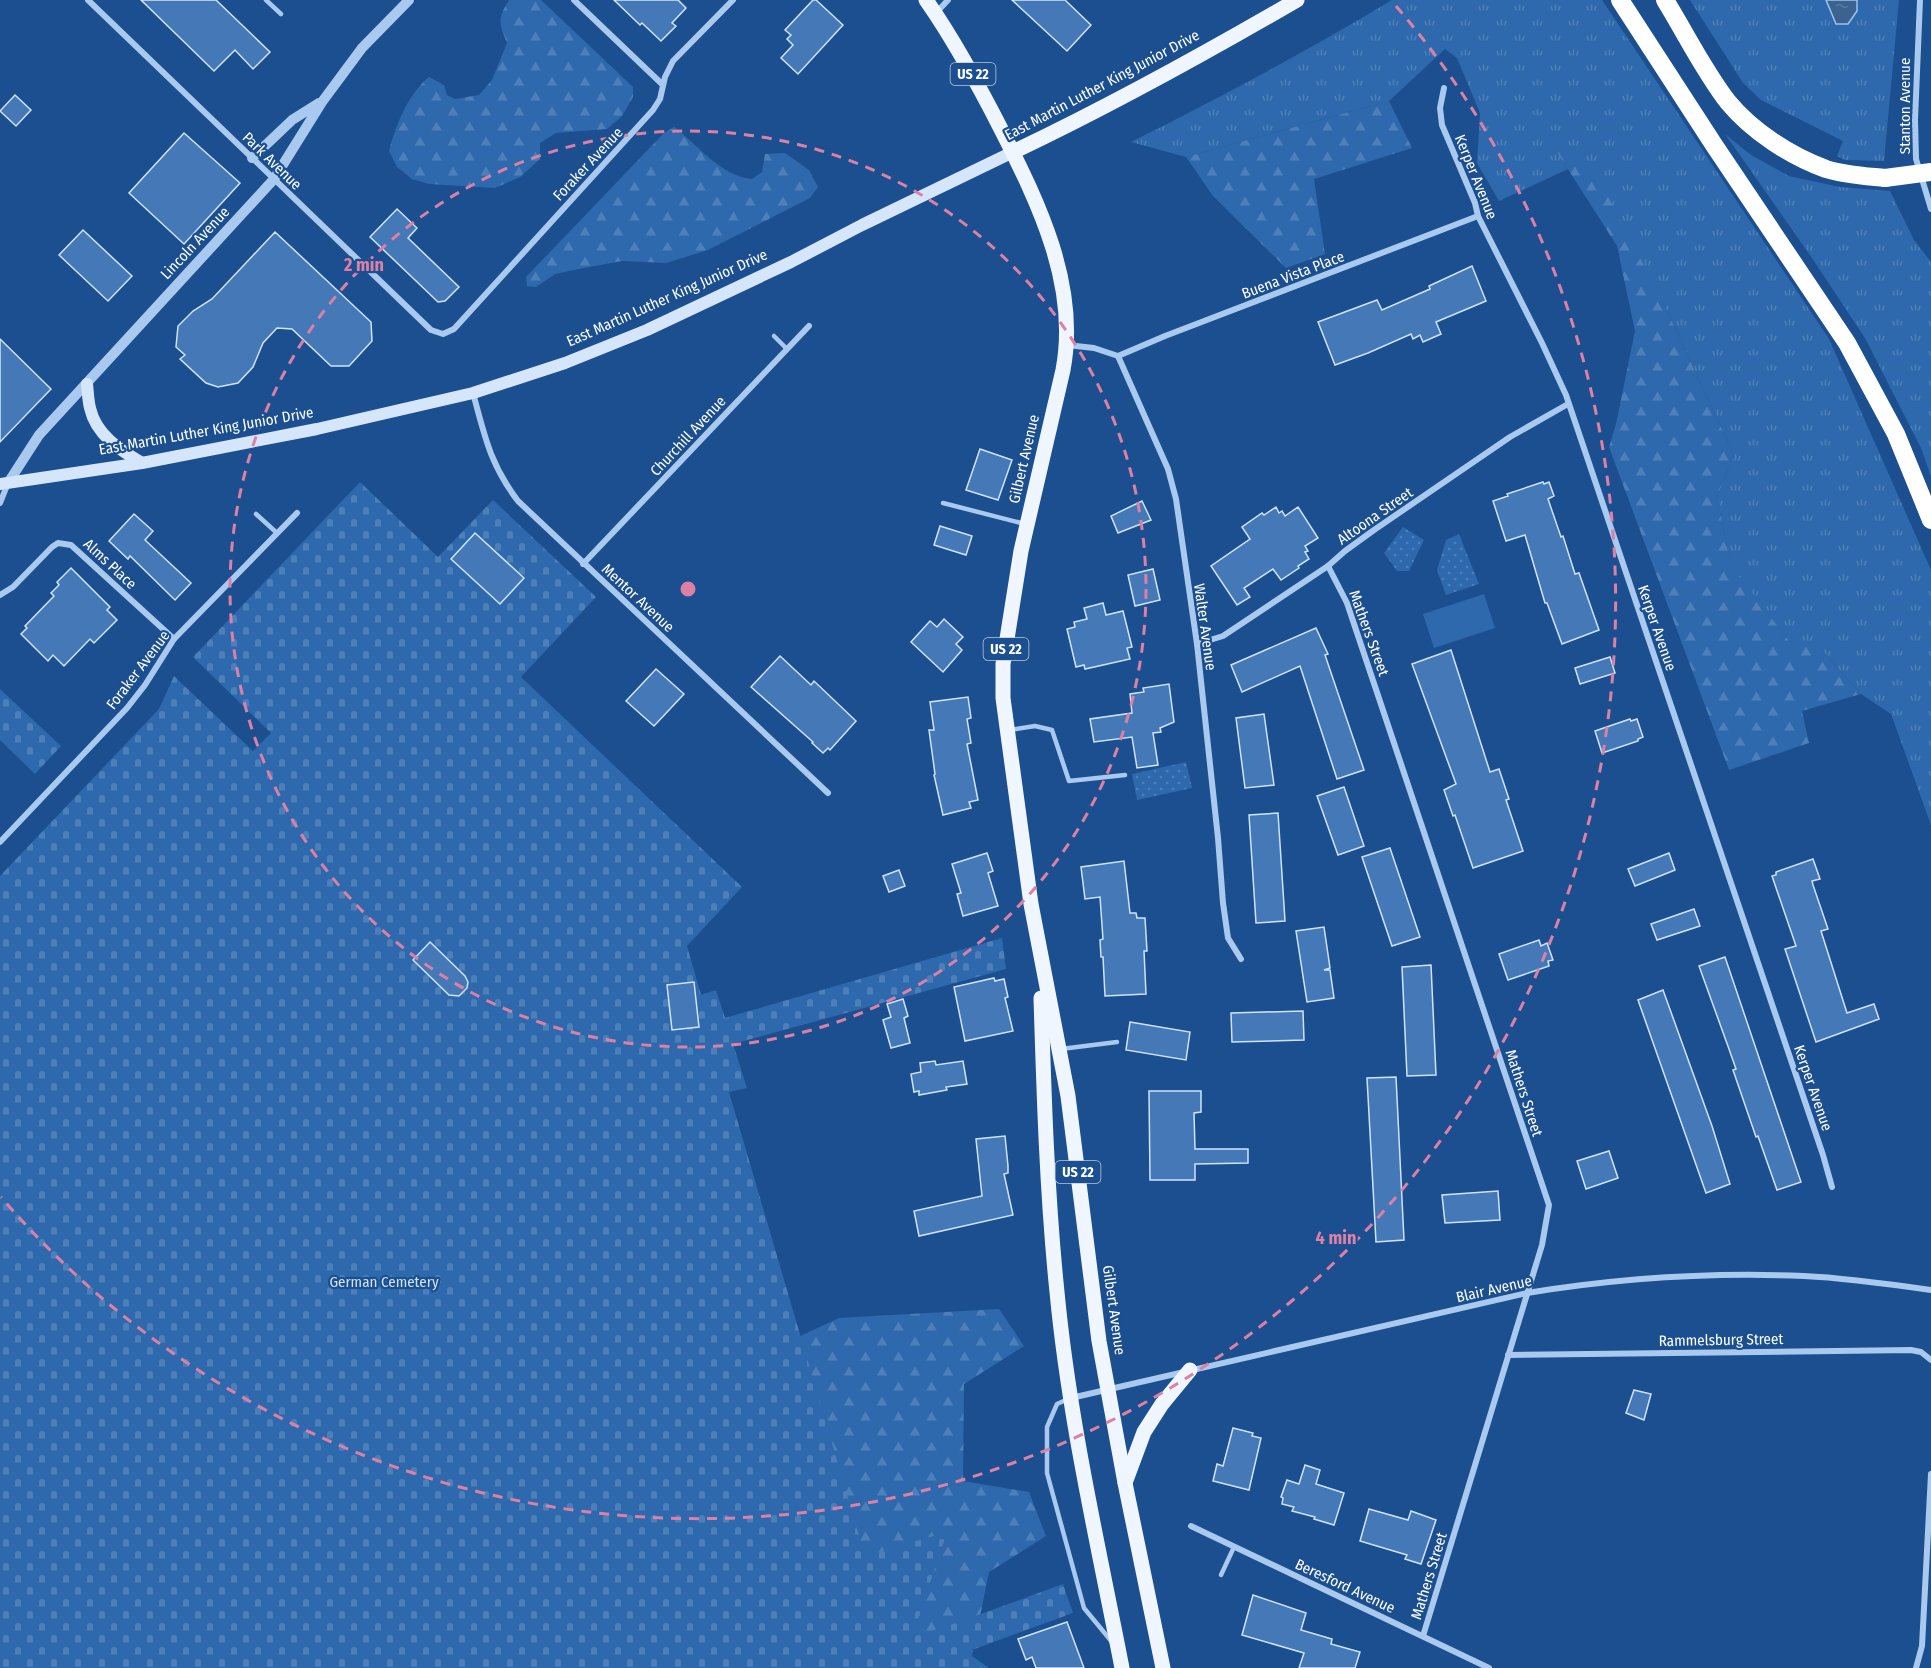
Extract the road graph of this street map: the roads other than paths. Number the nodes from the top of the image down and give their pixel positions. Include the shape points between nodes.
1 (88, 0) edge
2 (266, 0) edge
3 (409, 0) edge
4 (573, 0) edge
5 (733, 0) edge
6 (926, 0) edge
7 (948, 0) edge
8 (1297, 0) edge
9 (1620, 0) edge
10 (1665, 0) edge
11 (1920, 0) edge
12 (936, 13) junction
13 (281, 14) dead end
14 (663, 85) junction
15 (1444, 88) dead end
16 (322, 102) junction
17 (1013, 152) junction
18 (252, 158) junction
19 (1931, 172) edge
20 (273, 179) junction
21 (1931, 209) edge
22 (1478, 216) junction
23 (809, 326) dead end
24 (443, 334) joint
25 (774, 336) dead end
26 (1067, 345) junction
27 (787, 349) junction
28 (1118, 357) junction
29 (87, 384) junction
30 (473, 393) junction
31 (1568, 404) junction
32 (142, 463) junction
33 (4, 483) edge
34 (0, 503) edge
35 (943, 503) dead end
36 (297, 513) dead end
37 (256, 514) dead end
38 (1931, 520) edge
39 (1027, 525) junction
40 (277, 533) junction
41 (583, 564) junction
42 (1328, 567) junction
43 (0, 595) edge
44 (174, 639) junction
45 (1197, 645) junction
46 (1008, 730) junction
47 (1125, 775) dead end
48 (828, 793) dead end
49 (0, 842) edge
50 (1040, 956) junction
51 (1241, 959) dead end
52 (1117, 1042) dead end
53 (1059, 1049) junction
54 (1832, 1187) dead end
55 (1931, 1290) edge
56 (1527, 1293) junction
57 (1508, 1354) junction
58 (1931, 1360) edge
59 (1190, 1370) junction
60 (1107, 1390) junction
61 (1071, 1398) junction
62 (1931, 1474) edge
63 (1125, 1483) junction
64 (1191, 1526) dead end
65 (1234, 1547) junction
66 (1221, 1575) dead end
67 (1423, 1636) junction
68 (1118, 1650) junction
69 (1122, 1668) edge
70 (1163, 1668) edge
71 (1489, 1668) edge
72 (1916, 1668) edge

1 - 18 street, Park Avenue
2 - 13 lane
3 - 16 street, Lincoln Avenue via 362,48
4 - 14 street
5 - 14 street, Foraker Avenue via 673,61
6 - 12 main road, Gilbert Avenue / US 22
7 - 12 street
8 - 17 main road, East Martin Luther King Junior Drive
9 - 38 highway via 1847,343 1896,434
10 - 19 highway, bridge via 1728,101 1752,125 1785,148 1850,175 1885,178
11 - 21 street, Stanton Avenue via 1916,159
12 - 17 main road, Gilbert Avenue / US 22
14 - 24 street, Foraker Avenue via 653,110 454,329
15 - 22 street, Kerper Avenue via 1442,125
16 - 18 street via 292,120
16 - 20 street, Lincoln Avenue
17 - 26 main road, Gilbert Avenue / US 22 via 1056,260 1067,320
17 - 30 main road, East Martin Luther King Junior Drive via 646,330 565,363
18 - 20 street, Park Avenue
20 - 24 street, Park Avenue via 431,330
20 - 29 street, Lincoln Avenue
22 - 28 street, Buena Vista Place
22 - 31 street, Kerper Avenue
23 - 27 street, Churchill Avenue
25 - 27 lane
26 - 28 street via 1094,348
26 - 39 main road, Gilbert Avenue / US 22
27 - 41 street, Churchill Avenue
28 - 45 street, Walter Avenue via 1168,469 1176,498
29 - 32 main road via 90,409 98,427 108,440
29 - 33 street, Lincoln Avenue via 39,435
30 - 32 main road, East Martin Luther King Junior Drive
30 - 41 street, Mentor Avenue via 490,455 502,480 518,501
31 - 42 street, Altoona Street via 1510,437 1374,530
31 - 54 street, Kerper Avenue
32 - 33 main road, East Martin Luther King Junior Drive
33 - 34 street, Lincoln Avenue
35 - 39 lane
36 - 40 street, Foraker Avenue
37 - 40 lane
39 - 46 main road, Gilbert Avenue / US 22 via 1003,664
40 - 44 street, Foraker Avenue
41 - 48 street, Mentor Avenue
42 - 45 street, Altoona Street via 1223,636
42 - 56 street, Mathers Street via 1351,614 1549,1205
43 - 44 street, Alms Place via 52,547 58,543 71,544
44 - 49 street, Foraker Avenue via 127,708
45 - 51 street, Walter Avenue via 1223,903 1228,938
46 - 47 lane via 1035,726 1052,730 1069,781
46 - 50 main road, Gilbert Avenue / US 22
50 - 53 main road, Gilbert Avenue / US 22
50 - 61 main road, Gilbert Avenue / US 22 via 1044,1102 1057,1293
52 - 53 lane
53 - 60 main road, Gilbert Avenue / US 22
55 - 56 street, Blair Avenue via 1806,1276 1750,1275 1663,1277
56 - 57 street, Mathers Street
56 - 59 street, Blair Avenue
57 - 58 street, Rammelsburg Street via 1911,1350
57 - 67 street, Mathers Street
59 - 60 street, Blair Avenue
59 - 63 main road via 1144,1432
60 - 61 street, Blair Avenue
60 - 63 main road, Gilbert Avenue / US 22
61 - 68 main road, Gilbert Avenue / US 22
61 - 68 lane via 1057,1404 1047,1426 1047,1473 1084,1608
62 - 72 street via 1923,1646
63 - 70 main road, Gilbert Avenue / US 22
64 - 65 street, Beresford Avenue
65 - 66 lane
65 - 67 street, Beresford Avenue
67 - 71 street, Beresford Avenue
68 - 69 main road, Gilbert Avenue / US 22

